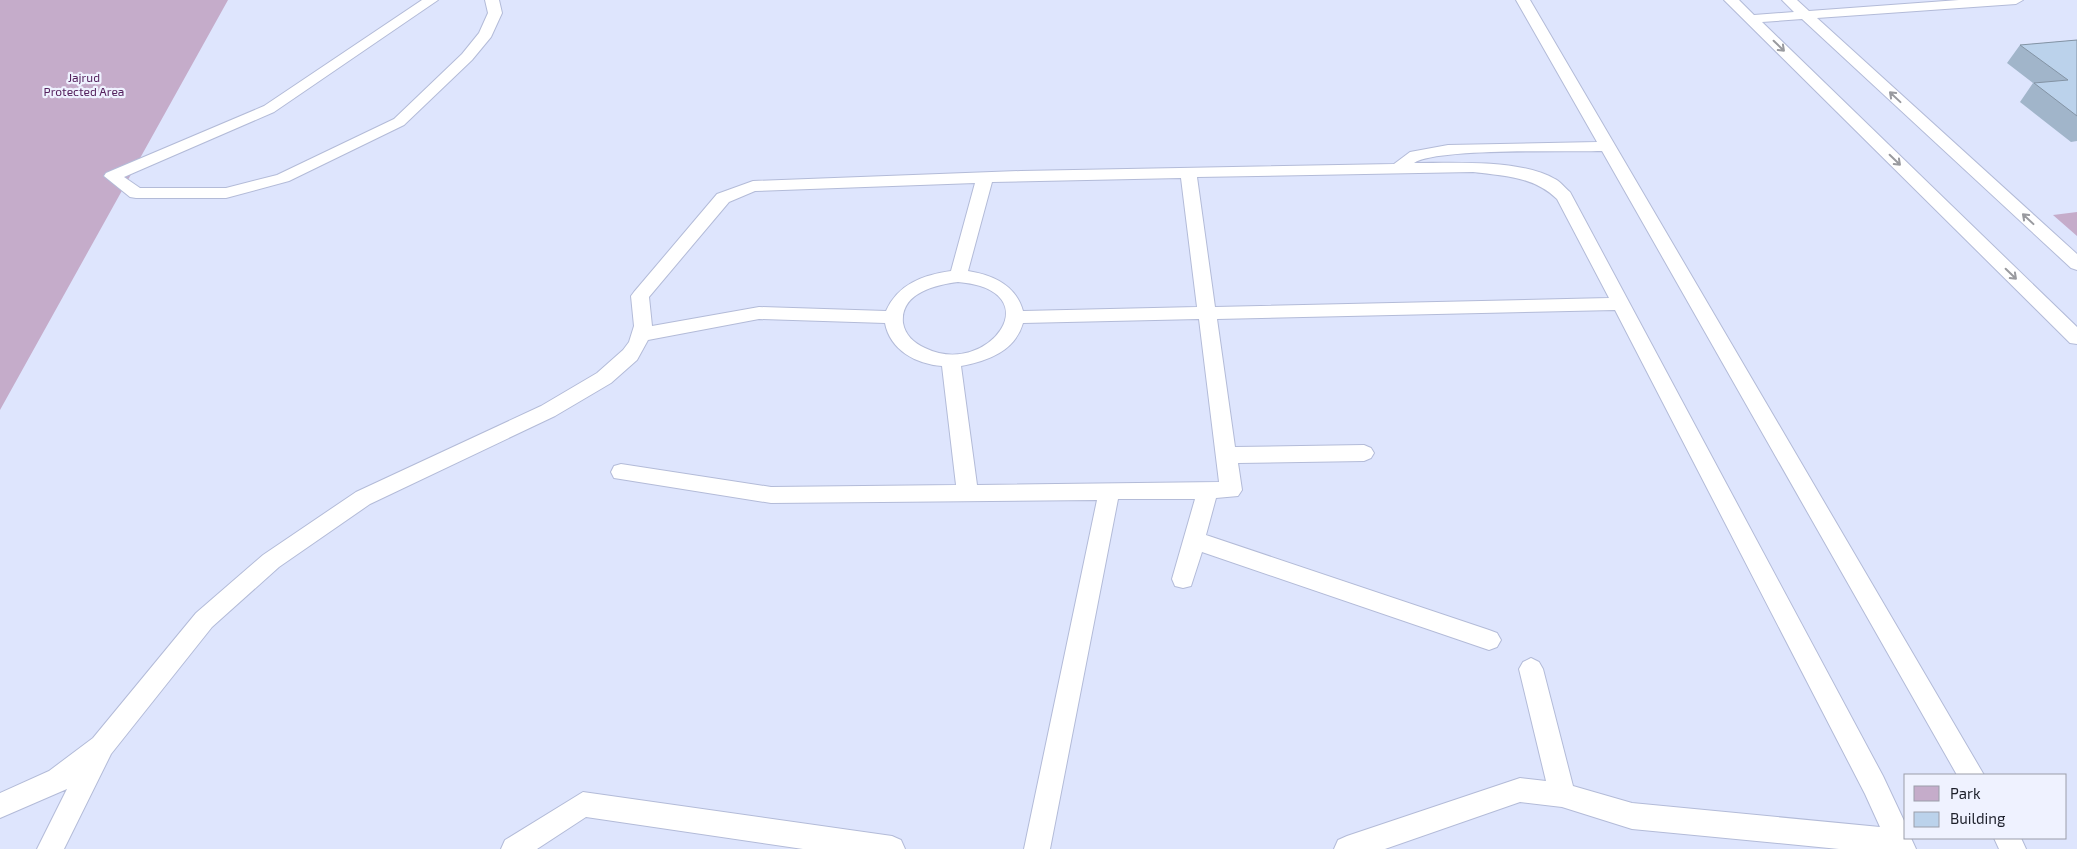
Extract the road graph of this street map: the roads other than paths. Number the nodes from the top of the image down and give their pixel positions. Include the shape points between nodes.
1 (431, 0) edge
2 (492, 0) edge
3 (1523, 0) edge
4 (1731, 0) edge
5 (1789, 0) edge
6 (2016, 0) edge
7 (1806, 15) junction
8 (1750, 19) junction
9 (1608, 146) junction
10 (1398, 168) junction
11 (1188, 172) junction
12 (985, 178) junction
13 (2077, 264) edge
14 (958, 276) junction
15 (1621, 304) junction
16 (1207, 313) junction
17 (893, 316) junction
18 (1016, 317) junction
19 (640, 335) junction
20 (2077, 338) edge
21 (951, 360) junction
22 (1364, 453) dead end
23 (1226, 455) junction
24 (621, 472) dead end
25 (1208, 491) junction
26 (1109, 492) junction
27 (968, 493) junction
28 (1194, 540) junction
29 (1184, 579) dead end
30 (1489, 640) dead end
31 (1531, 669) dead end
32 (102, 746) junction
33 (1970, 774) edge
34 (1562, 795) junction
35 (0, 806) edge
36 (1902, 845) edge
37 (50, 849) edge
38 (514, 849) edge
39 (892, 849) edge
40 (1037, 849) edge
41 (1348, 849) edge

1 - 2 lane via 269,109 112,176 136,193 226,193 283,178 399,122 486,34 495,13
3 - 9 lane
4 - 8 lane
5 - 7 lane
6 - 7 lane
7 - 8 lane
13 -> 7 lane
8 -> 20 lane
9 - 10 lane via 1448,150 1416,156
9 - 33 lane
10 - 11 lane
10 - 15 lane via 1472,167 1523,174 1550,183 1564,196
11 - 12 lane
11 - 16 lane
12 - 14 lane
12 - 19 lane via 764,186 730,194 722,198 640,296 643,326
14 - 17 lane via 931,280 908,292
14 - 18 lane via 977,278 1006,293 1014,304
15 - 16 lane
15 - 36 lane
16 - 18 lane
16 - 23 lane
17 - 19 lane via 760,313
17 - 21 lane via 895,330 908,347 932,358
18 - 21 lane via 1013,330 990,352
19 - 32 lane via 630,355 604,378 548,411 363,498 271,561 204,620
21 - 27 lane
22 - 23 lane
23 - 25 lane via 1231,490
24 - 27 lane via 771,495
25 - 26 lane
25 - 28 lane
26 - 27 lane
26 - 40 lane
28 - 29 lane
28 - 30 lane
31 - 34 lane
32 - 35 lane via 58,780
32 - 37 lane
34 - 36 lane via 1632,816
34 - 41 lane via 1520,790
38 - 39 lane via 583,804

